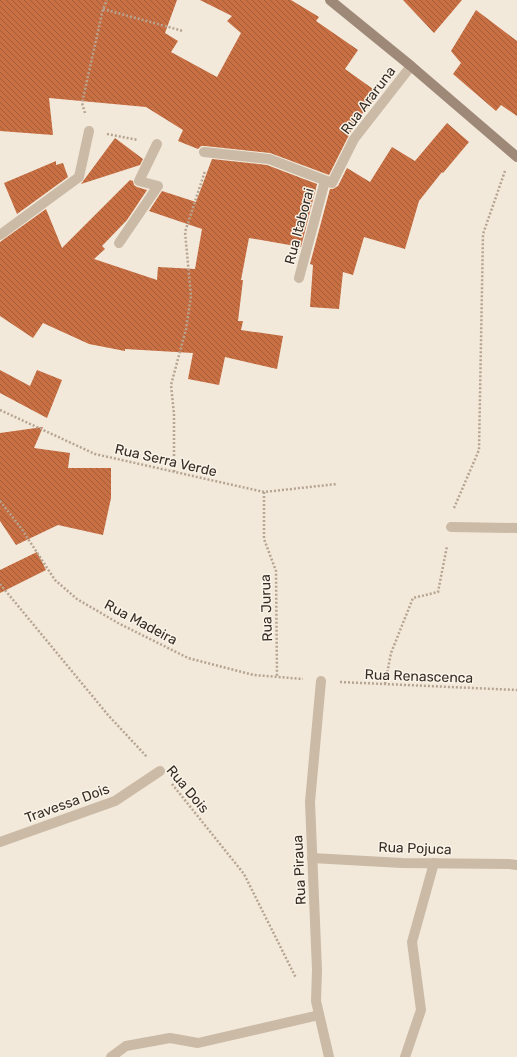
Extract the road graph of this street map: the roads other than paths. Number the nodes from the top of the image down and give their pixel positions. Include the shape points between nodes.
1 (330, 0) edge
2 (411, 66) junction
3 (89, 131) road end
4 (157, 144) road end
5 (204, 152) road end
6 (514, 154) edge
7 (325, 181) junction
8 (0, 235) edge
9 (119, 243) dead end
10 (299, 278) dead end
11 (451, 526) road end
12 (517, 528) edge
13 (321, 681) road end
14 (160, 772) road end
15 (0, 842) edge
16 (312, 858) junction
17 (434, 863) junction
18 (517, 865) edge
19 (315, 1016) dead end
20 (111, 1057) edge
21 (329, 1057) edge
22 (405, 1057) edge

1 - 2 main road
2 - 6 main road
2 - 7 street, Rua Araruna via 354,139 332,183
3 - 8 street via 79,177
4 - 9 street via 140,181 158,186
5 - 7 street via 269,159
7 - 10 street, Rua Itaborai
11 - 12 street
13 - 16 street, Rua Piraua via 310,802
14 - 15 street, Travessa Dois via 115,801
16 - 17 street, Rua Pojuca
16 - 21 street, Rua Piraua via 316,1001
17 - 18 street, Rua Pojuca
17 - 22 street via 412,942 421,1010
19 - 20 street via 198,1043 170,1038 126,1046

